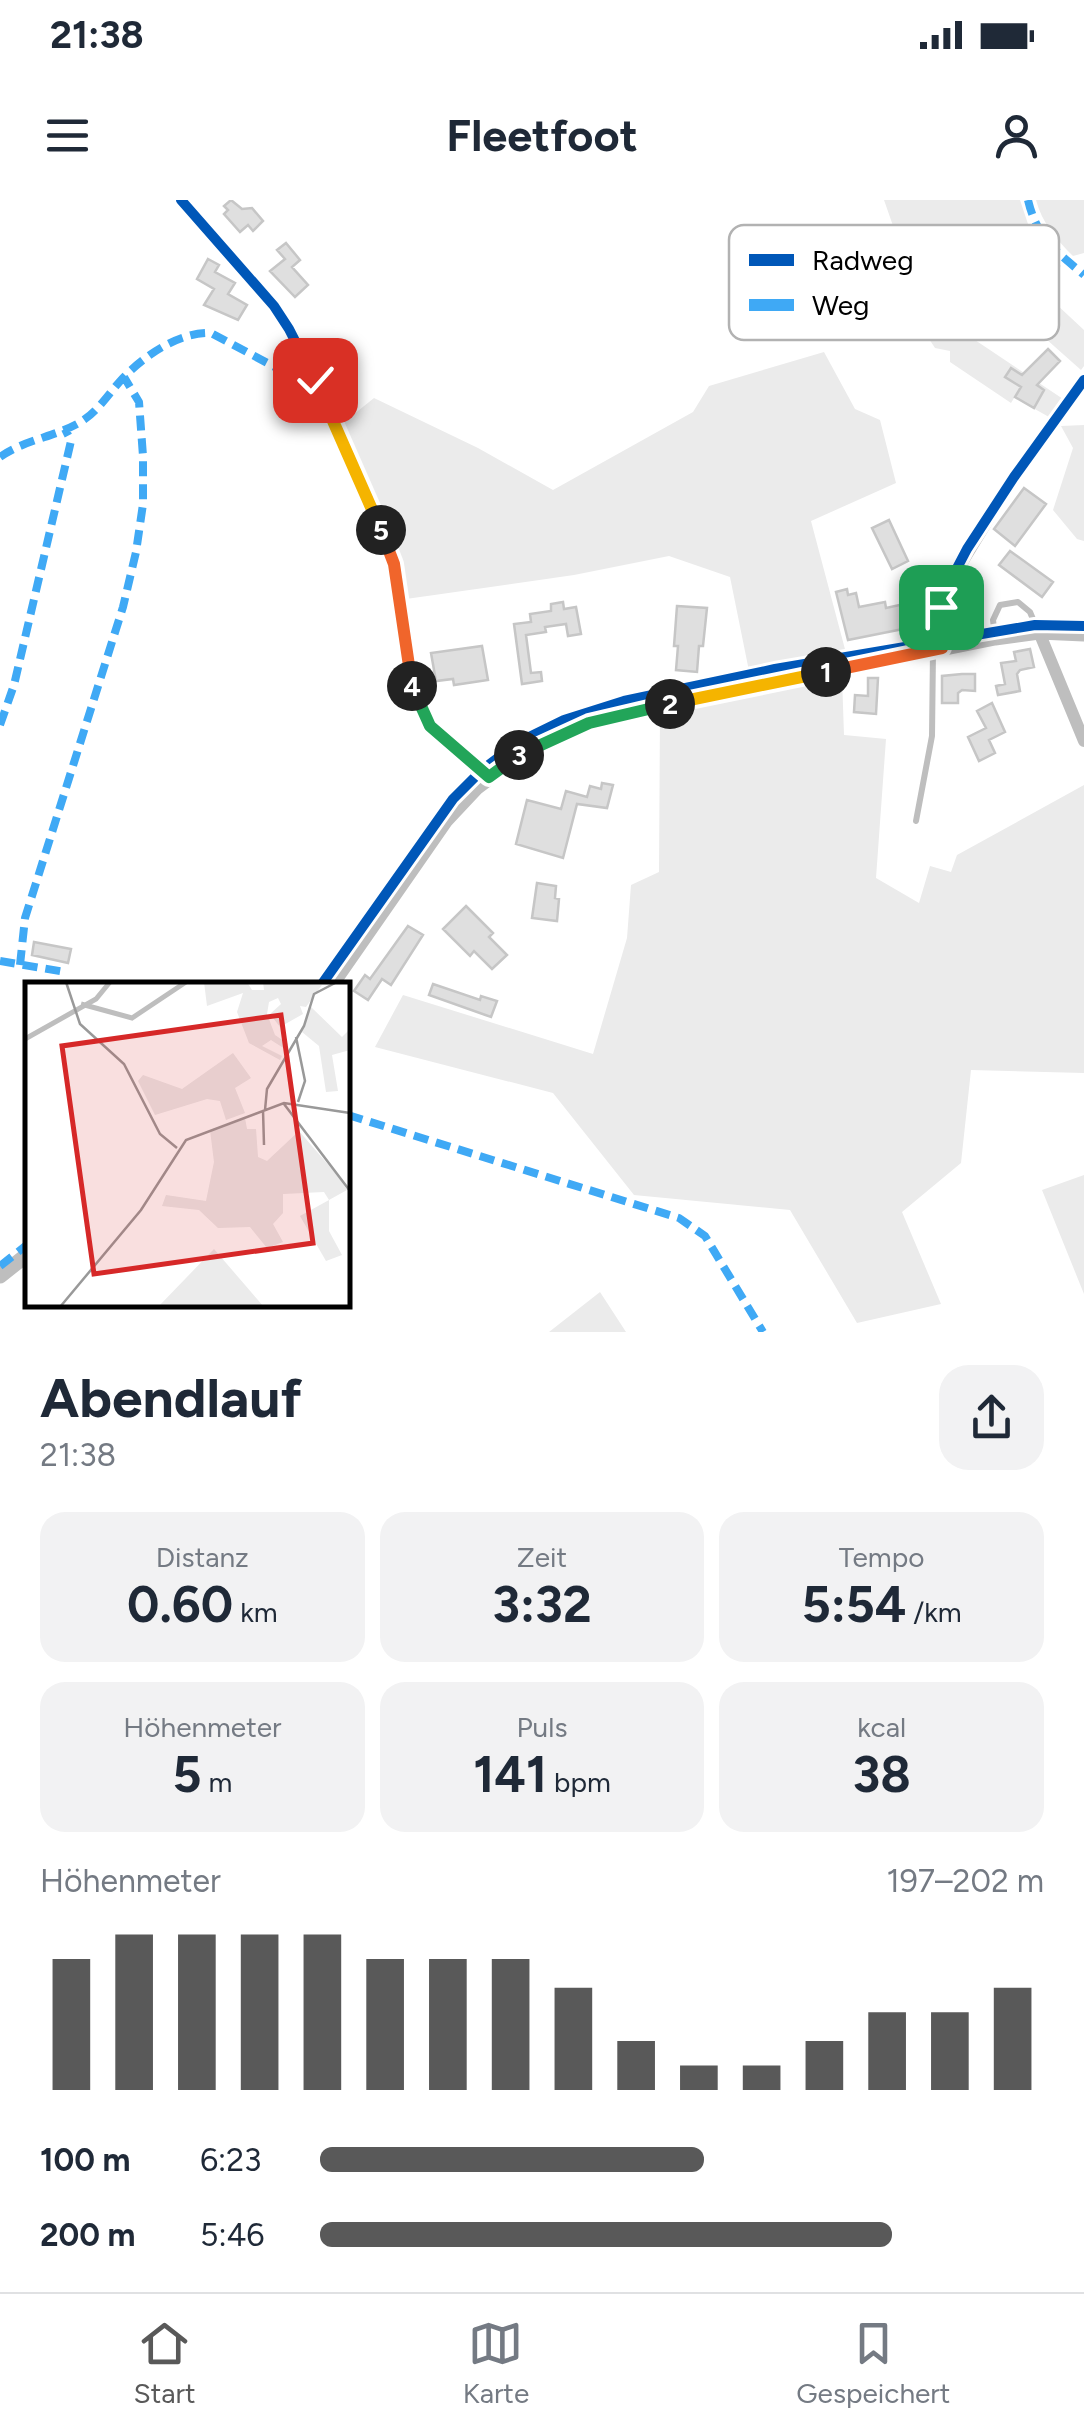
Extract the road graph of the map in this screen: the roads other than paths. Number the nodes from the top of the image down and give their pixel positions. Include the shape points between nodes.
1 (181, 200) edge
2 (1084, 380) edge
3 (1038, 632) junction
4 (1084, 634) edge
5 (996, 638) junction
6 (938, 649) junction
7 (1084, 741) edge
8 (489, 777) junction
9 (916, 821) dead end
10 (333, 982) edge
11 (25, 1256) edge
12 (0, 1276) edge

1 - 8 street via 289,330 394,564 414,695 438,734
2 - 6 street via 953,576 941,607
3 - 4 street
3 - 5 street
3 - 5 lane via 1018,602 1000,604 992,620
3 - 7 street
5 - 6 street
6 - 8 street via 626,712 540,744
6 - 9 lane via 932,736
8 - 10 street via 430,841
11 - 12 street

